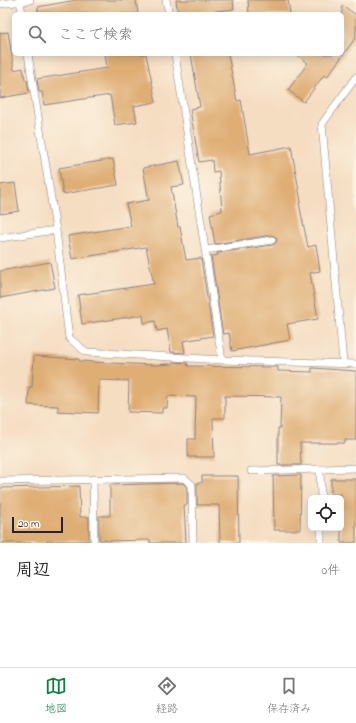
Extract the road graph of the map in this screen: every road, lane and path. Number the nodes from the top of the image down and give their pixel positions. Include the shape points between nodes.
1 (30, 0) edge
2 (166, 0) edge
3 (20, 1) edge
4 (0, 4) edge
5 (22, 12) edge
6 (169, 12) edge
7 (28, 56) edge
8 (175, 56) edge
9 (356, 76) edge
10 (56, 230) junction
11 (0, 238) edge
12 (272, 240) dead end
13 (206, 250) junction
14 (222, 360) junction
15 (343, 363) junction
16 (356, 364) edge
17 (356, 468) edge
18 (320, 469) junction
19 (251, 471) dead end
20 (93, 479) junction
21 (0, 481) edge
22 (321, 495) edge
23 (321, 531) edge
24 (94, 543) edge
25 (193, 543) edge
26 (322, 543) edge

1 - 3 lane
2 - 6 lane
3 - 4 lane
3 - 5 lane
7 - 10 lane
8 - 13 lane
9 - 15 lane via 322,124
10 - 11 lane
10 - 14 lane via 69,338 86,352
12 - 13 lane
13 - 14 lane
14 - 15 lane
15 - 16 lane
17 - 18 lane
18 - 19 lane
18 - 22 lane
20 - 21 lane
20 - 24 lane
20 - 25 lane via 184,478 192,485
23 - 26 lane

